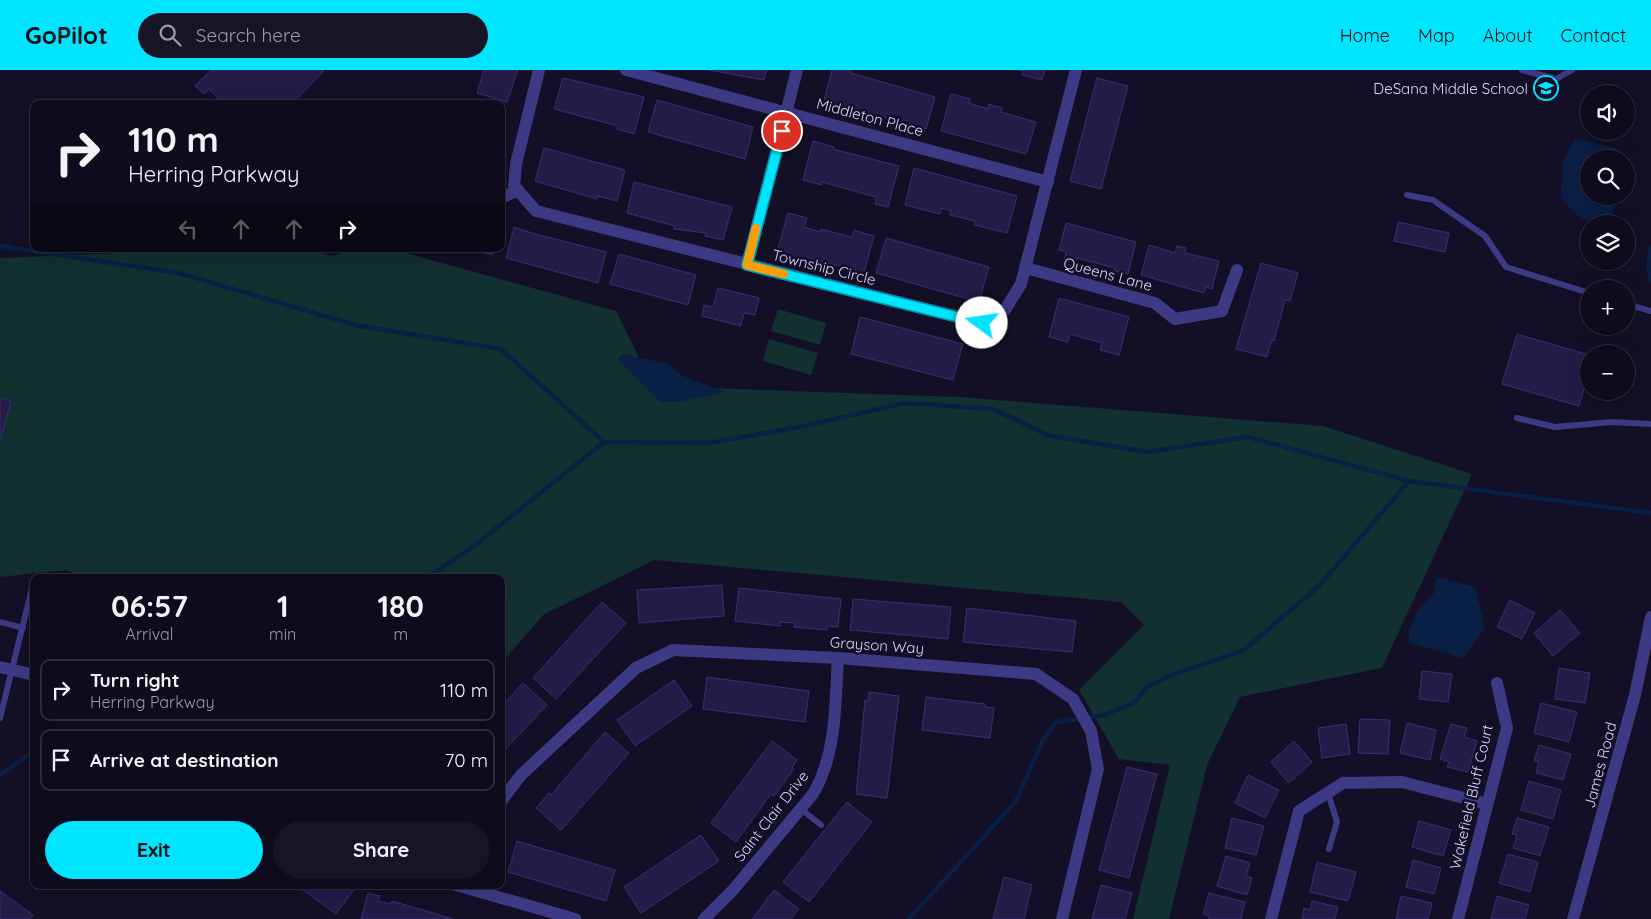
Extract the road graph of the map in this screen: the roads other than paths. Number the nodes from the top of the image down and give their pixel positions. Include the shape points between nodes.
1 (539, 70) edge
2 (626, 70) edge
3 (798, 70) edge
4 (1076, 70) edge
5 (1522, 70) edge
6 (1572, 70) edge
7 (787, 112) junction
8 (1048, 182) junction
9 (518, 190) junction
10 (1407, 195) dead end
11 (505, 196) edge
12 (747, 265) junction
13 (1026, 268) junction
14 (1237, 270) dead end
15 (1580, 290) edge
16 (1635, 307) edge
17 (1651, 311) edge
18 (1517, 418) dead end
19 (1651, 424) edge
20 (30, 595) edge
21 (1651, 618) edge
22 (0, 622) edge
23 (22, 628) junction
24 (838, 658) junction
25 (6, 669) edge
26 (30, 674) edge
27 (1497, 683) dead end
28 (0, 716) edge
29 (1328, 793) junction
30 (505, 797) edge
31 (1487, 804) junction
32 (801, 809) junction
33 (821, 825) dead end
34 (1329, 849) dead end
35 (479, 889) edge
36 (575, 919) edge
37 (704, 919) edge
38 (1062, 919) edge
39 (1271, 919) edge
40 (1458, 919) edge
41 (1573, 919) edge

1 - 9 street via 516,164 514,186
2 - 7 street, Middleton Place
3 - 7 street
4 - 8 street, Township Circle
5 - 6 lane via 1556,79
7 - 8 street, Middleton Place
7 - 12 street
8 - 13 street, Township Circle
9 - 11 street
9 - 12 street, Township Circle via 536,211
10 - 15 lane via 1433,200 1485,236 1506,267
12 - 13 street, Township Circle via 982,323 1006,310
13 - 14 street, Queens Lane via 1155,303 1175,319 1222,311
16 - 17 lane
18 - 19 lane via 1555,426 1612,422
20 - 23 lane
21 - 41 street, James Road via 1635,696
22 - 23 lane
23 - 25 lane
24 - 30 street, Grayson Way via 673,650 636,668 521,775
24 - 32 street, Saint Clair Drive via 828,763 813,794
24 - 38 street, Grayson Way via 1036,674 1073,699 1091,731 1098,769
25 - 26 street
25 - 28 lane
27 - 31 street, Wakefield Bluff Court via 1507,728
29 - 31 street via 1343,783 1402,782
29 - 34 lane via 1336,822
29 - 39 street via 1300,810
31 - 40 street, Wakefield Bluff Court
32 - 33 lane
32 - 37 street, Saint Clair Drive via 728,897
35 - 36 street

